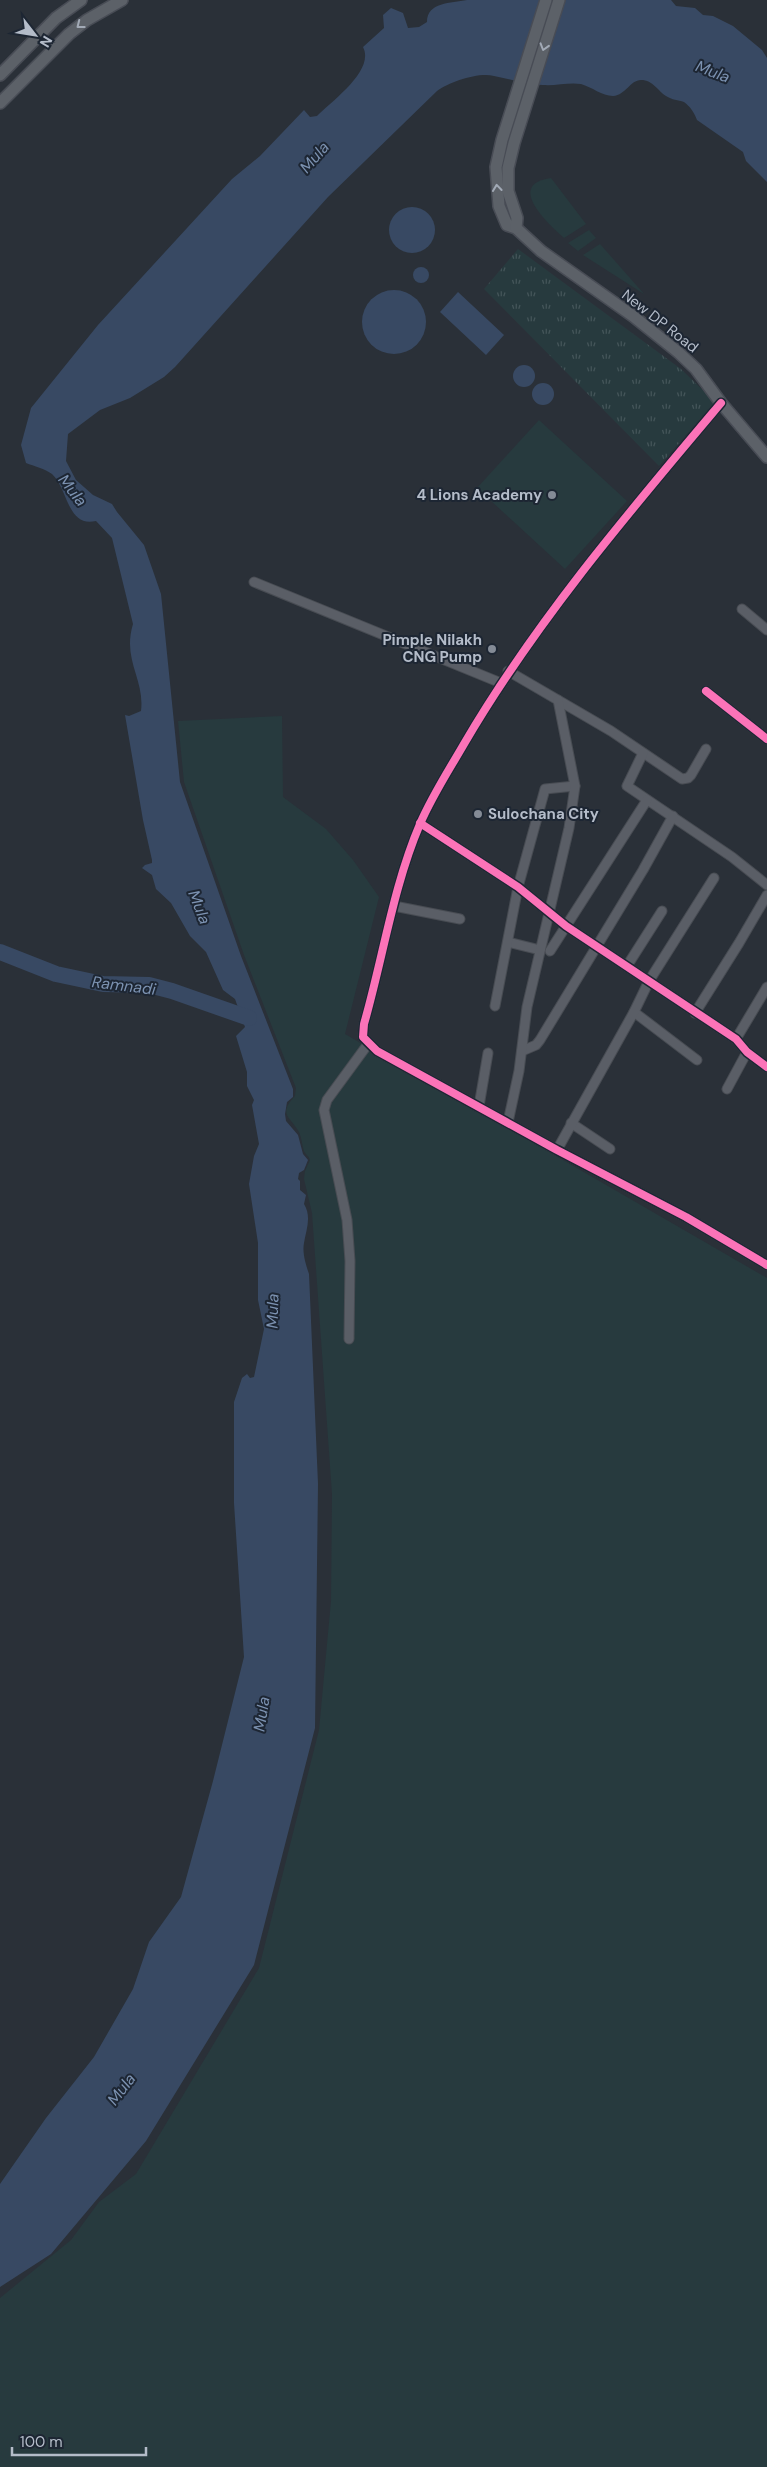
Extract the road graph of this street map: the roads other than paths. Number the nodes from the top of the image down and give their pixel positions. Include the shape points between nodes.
1 (81, 0) edge
2 (122, 0) edge
3 (546, 0) edge
4 (559, 0) edge
5 (67, 4) edge
6 (0, 75) edge
7 (0, 104) edge
8 (516, 228) junction
9 (721, 403) junction
10 (767, 457) edge
11 (254, 582) dead end
12 (742, 609) dead end
13 (767, 630) edge
14 (508, 671) junction
15 (501, 683) junction
16 (706, 691) dead end
17 (558, 700) junction
18 (767, 739) edge
19 (706, 749) dead end
20 (643, 753) junction
21 (575, 786) junction
22 (648, 800) junction
23 (673, 816) junction
24 (420, 823) junction
25 (714, 878) dead end
26 (767, 885) edge
27 (518, 887) junction
28 (767, 895) edge
29 (394, 906) junction
30 (548, 911) junction
31 (662, 911) dead end
32 (460, 919) dead end
33 (566, 926) junction
34 (508, 942) junction
35 (596, 946) junction
36 (540, 950) junction
37 (550, 951) dead end
38 (627, 966) junction
39 (648, 981) junction
40 (767, 987) edge
41 (495, 1006) dead end
42 (634, 1012) junction
43 (695, 1013) junction
44 (736, 1039) junction
45 (368, 1044) junction
46 (522, 1051) junction
47 (747, 1052) junction
48 (488, 1053) dead end
49 (697, 1060) dead end
50 (767, 1067) edge
51 (727, 1089) dead end
52 (479, 1106) junction
53 (508, 1122) junction
54 (571, 1123) junction
55 (610, 1149) dead end
56 (557, 1150) junction
57 (767, 1265) edge
58 (349, 1339) dead end

1 - 5 main road
2 -> 7 main road via 69,34
8 -> 3 main road, New DP Road via 507,225 503,217 496,167
4 -> 8 main road via 514,143 508,179 517,218
5 - 6 main road
8 - 9 main road, New DP Road via 541,251 672,346 696,369
9 - 10 main road, New DP Road
9 - 14 street via 608,539
11 - 15 street
12 - 13 street
14 - 15 street
14 - 17 street
15 - 24 street
16 - 18 street
17 - 20 street
17 - 21 street
19 - 20 street via 685,779
20 - 22 street via 627,786
21 - 27 street via 545,789
21 - 30 street via 569,828
22 - 23 street
22 - 33 street
23 - 26 street via 732,856
23 - 35 street
24 - 27 street
24 - 29 street
25 - 39 street
27 - 30 street
27 - 34 street
28 - 43 street
29 - 32 street
29 - 45 street via 364,1024 364,1037
30 - 33 street
30 - 36 street
31 - 38 street
33 - 35 street
33 - 37 street
34 - 36 street
34 - 41 street
35 - 38 street
35 - 46 street via 540,1040
36 - 46 street
38 - 39 street
39 - 42 street
39 - 43 street
40 - 44 street
42 - 49 street
42 - 54 street
43 - 44 street
44 - 47 street
45 - 52 street
45 - 58 street via 324,1110 347,1220
46 - 53 street
47 - 50 street
47 - 51 street
48 - 52 street
52 - 53 street
53 - 56 street
54 - 55 street
54 - 56 street
56 - 57 street via 686,1217

